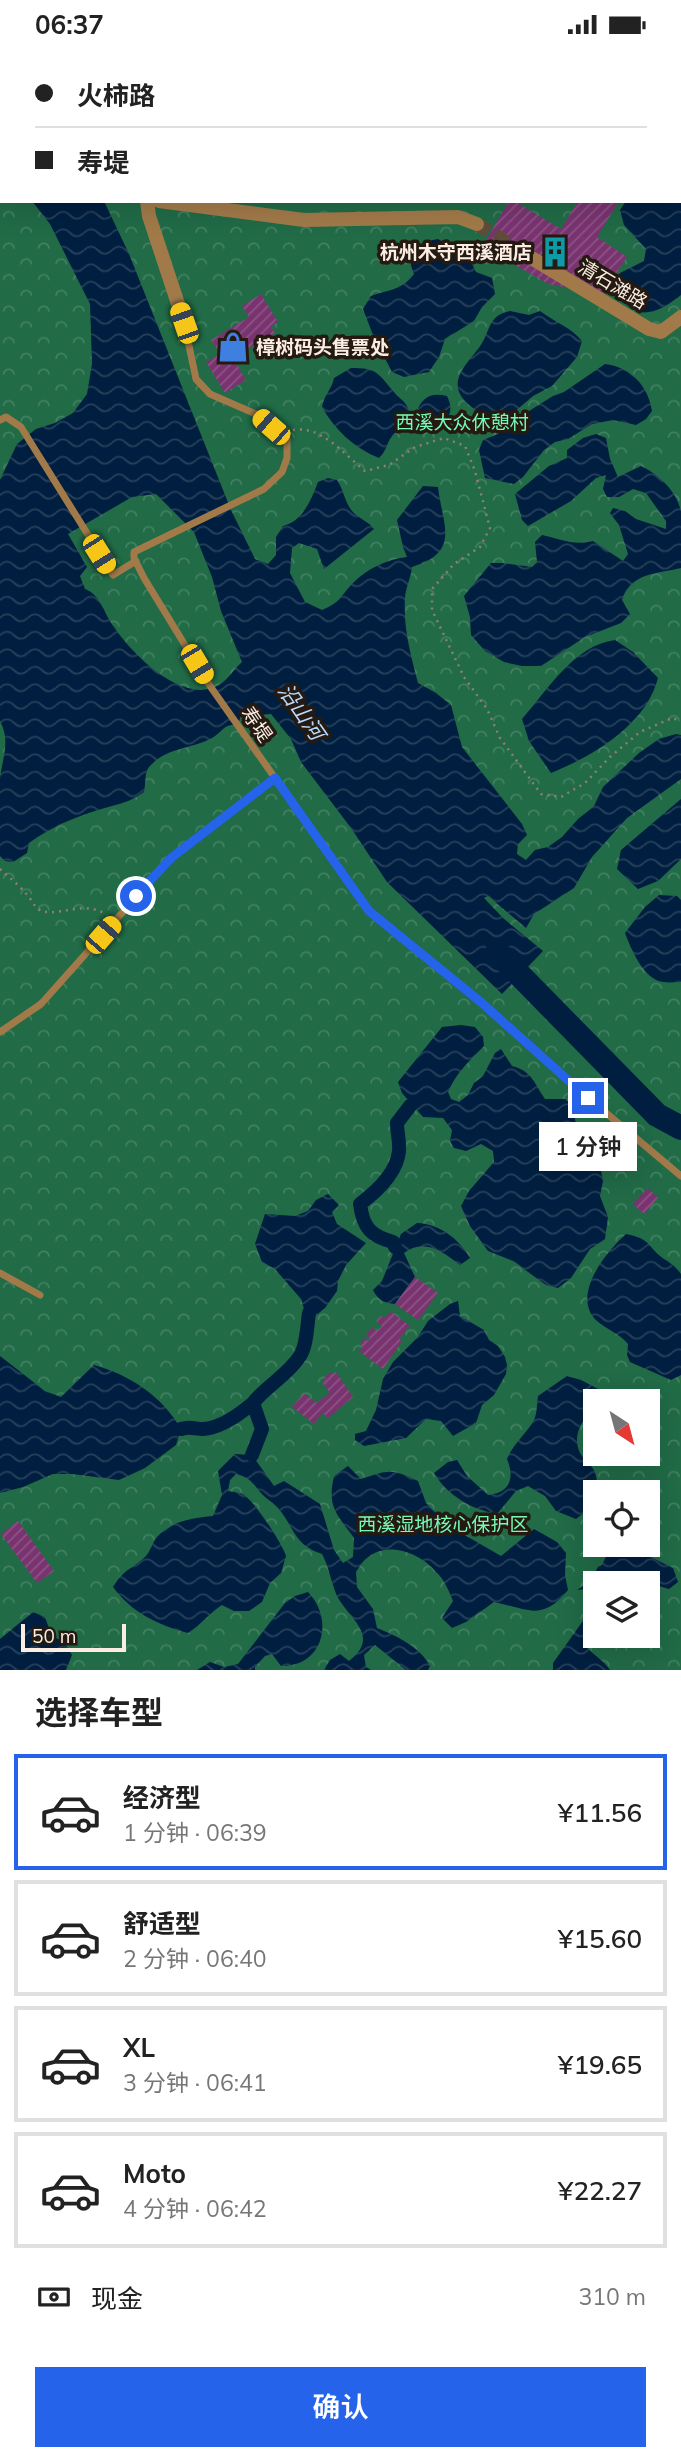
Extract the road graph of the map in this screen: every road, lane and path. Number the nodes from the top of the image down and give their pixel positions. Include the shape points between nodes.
1 (147, 203) edge
2 (174, 203) edge
3 (477, 224) tunnel mouth
4 (525, 254) tunnel mouth
5 (681, 317) edge
6 (184, 323) joint
7 (0, 420) edge
8 (281, 432) junction
9 (136, 561) junction
10 (681, 721) edge
11 (275, 778) junction
12 (0, 869) edge
13 (115, 921) junction
14 (0, 1032) edge
15 (681, 1177) edge
16 (0, 1273) edge
17 (40, 1295) dead end

1 - 6 street
2 - 3 street via 304,221 458,217
4 - 5 street, 清石滩路 via 649,329 661,332
6 - 8 lane via 196,379 210,394 256,414
7 - 9 lane via 6,417 21,427 113,575
8 - 9 lane via 287,439 288,458 282,472 264,489 134,552
8 - 10 path via 303,428 321,435 365,471 389,465 415,447 444,438 465,446 490,528 480,547 454,564 432,589 432,610 500,738 541,794 561,797 585,783 640,732 672,718
9 - 11 lane, 寿堤 via 210,686
11 - 13 lane via 171,858
11 - 15 lane, 寿堤 via 369,911
12 - 13 path via 38,909 97,908
13 - 14 lane via 41,1004
16 - 17 lane

